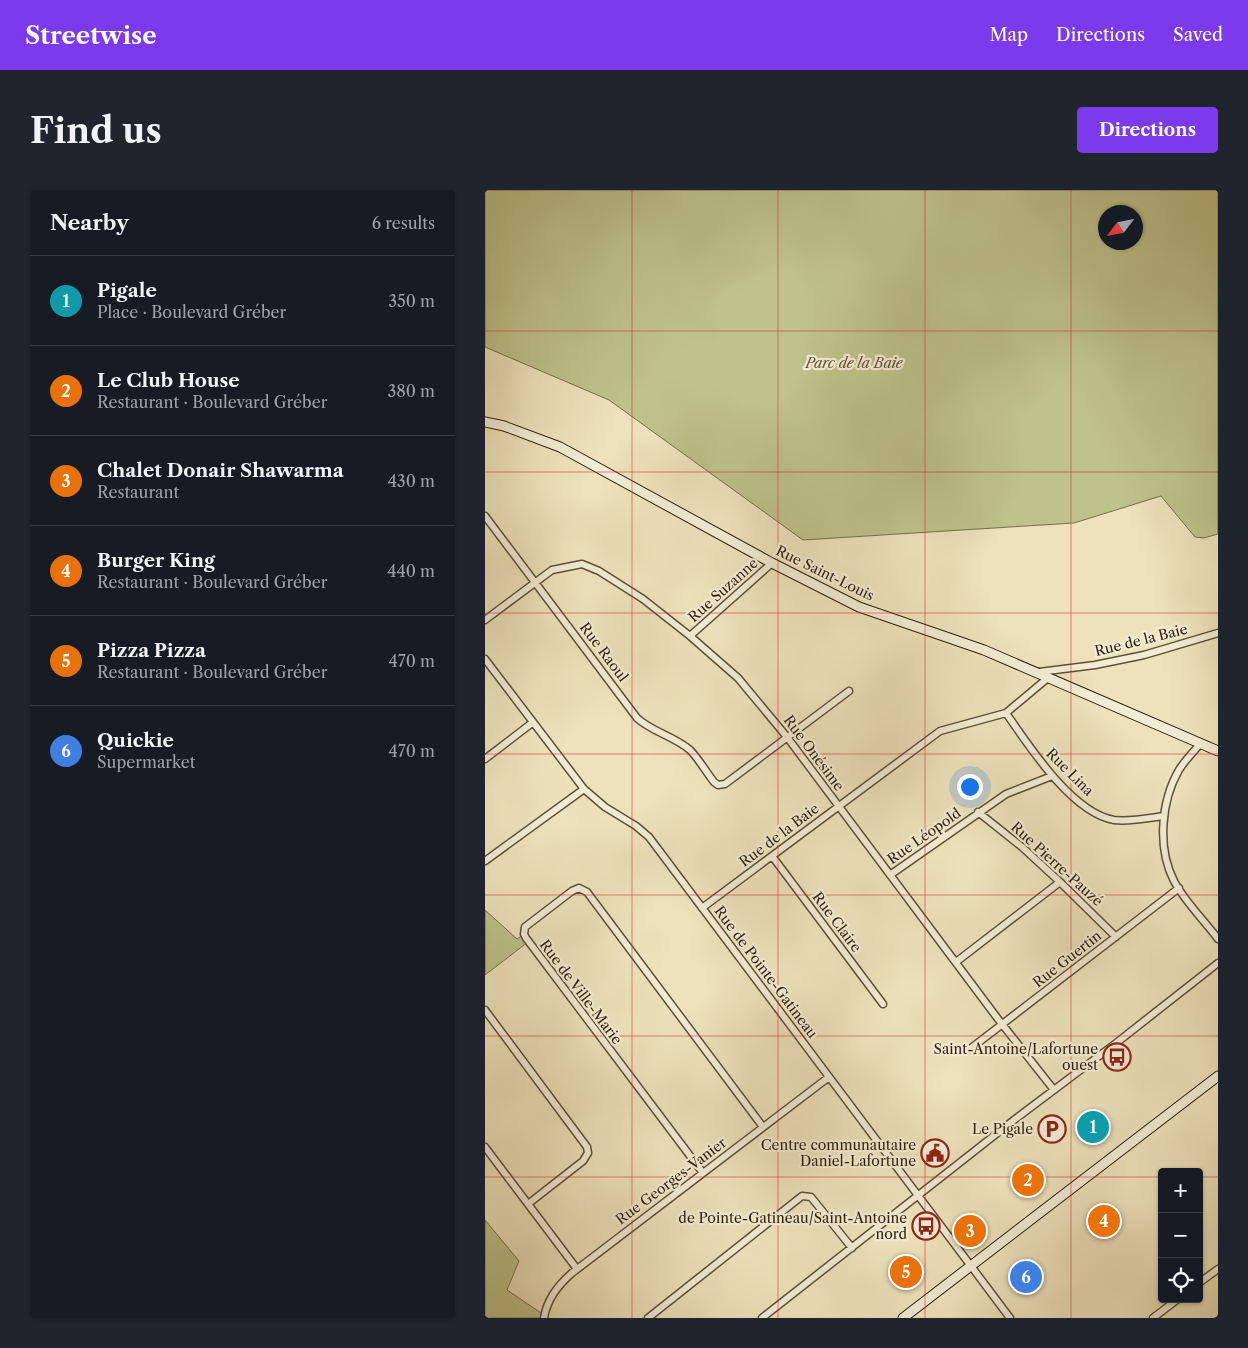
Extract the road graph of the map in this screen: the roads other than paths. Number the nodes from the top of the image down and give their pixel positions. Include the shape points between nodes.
1 (485, 422) edge
2 (485, 516) edge
3 (772, 563) junction
4 (535, 582) junction
5 (485, 620) edge
6 (1218, 632) edge
7 (690, 636) junction
8 (485, 660) edge
9 (1039, 672) junction
10 (1049, 677) junction
11 (849, 691) dead end
12 (1006, 713) junction
13 (532, 723) junction
14 (787, 737) junction
15 (1201, 743) junction
16 (1218, 750) edge
17 (485, 759) edge
18 (1052, 776) junction
19 (583, 789) junction
20 (838, 806) junction
21 (978, 812) junction
22 (1164, 816) junction
23 (771, 856) junction
24 (485, 861) edge
25 (890, 875) junction
26 (1060, 882) junction
27 (1179, 888) junction
28 (701, 908) junction
29 (1116, 937) junction
30 (1218, 939) edge
31 (956, 962) junction
32 (1218, 963) edge
33 (883, 1004) dead end
34 (485, 1010) edge
35 (1003, 1024) junction
36 (970, 1049) dead end
37 (1218, 1076) edge
38 (829, 1077) junction
39 (1054, 1090) junction
40 (763, 1127) junction
41 (486, 1151) edge
42 (703, 1173) junction
43 (918, 1196) junction
44 (528, 1204) junction
45 (852, 1248) junction
46 (971, 1266) junction
47 (577, 1269) junction
48 (1218, 1269) edge
49 (1203, 1280) edge
50 (1173, 1303) edge
51 (544, 1318) edge
52 (648, 1318) edge
53 (763, 1318) edge
54 (903, 1318) edge
55 (1009, 1318) edge
56 (1153, 1318) edge

1 - 3 street, Rue Saint-Louis via 560,447
2 - 4 street, Rue Raoul
3 - 7 street, Rue Suzanne
3 - 9 street, Rue Saint-Louis via 859,607
4 - 5 street, Rue Onésime
4 - 7 street, Rue Onésime via 552,570 582,564 643,599
4 - 14 street, Rue Raoul via 637,718 690,750 718,785 725,784
6 - 9 street, Rue de la Baie via 1144,655
7 - 14 street, Rue Onésime via 738,678
8 - 13 street, Rue de Pointe-Gatineau
9 - 10 street, Rue Saint-Louis
10 - 12 street, Rue de la Baie
10 - 15 street, Rue Saint-Louis
11 - 14 street
12 - 18 street, Rue Lina
12 - 20 street, Rue de la Baie via 941,731
13 - 17 street
13 - 19 street, Rue de Pointe-Gatineau
14 - 20 street, Rue Onésime
15 - 16 street, Rue Saint-Louis
15 - 22 street via 1179,769
18 - 21 street, Rue Léopold via 1006,794
18 - 22 street, Rue Lina via 1077,800 1102,817 1116,820
19 - 24 street
19 - 28 street, Rue de Pointe-Gatineau via 649,837
20 - 23 street, Rue de la Baie
20 - 25 street, Rue Onésime
21 - 25 street, Rue Léopold
21 - 26 street, Rue Pierre-Pauzé via 1022,846
22 - 27 street via 1164,845
23 - 28 street, Rue de la Baie
23 - 33 street, Rue Claire
25 - 31 street, Rue Onésime
26 - 29 street, Rue Pierre-Pauzé
26 - 31 street
27 - 29 street, Rue Guertin
27 - 30 street
28 - 38 street, Rue de Pointe-Gatineau
29 - 35 street, Rue Guertin
31 - 35 street, Rue Onésime
32 - 39 street
34 - 44 street via 587,1147 583,1161
35 - 36 street, Rue Guertin
35 - 39 street, Rue Onésime
37 - 46 street
38 - 40 street, Rue Georges-Vanier
38 - 43 street, Rue de Pointe-Gatineau
39 - 43 street
40 - 42 street, Rue Georges-Vanier
40 - 42 street, Rue de Ville-Marie via 587,892 579,888 572,891 525,927 525,938
41 - 44 street
42 - 47 street, Rue Georges-Vanier
43 - 45 street
43 - 46 street, Rue de Pointe-Gatineau
44 - 47 street
45 - 52 street via 811,1197 802,1196
45 - 53 street
46 - 54 street
46 - 55 street, Rue de Pointe-Gatineau
47 - 51 street, Rue Georges-Vanier via 555,1290
48 - 49 street
50 - 56 street

